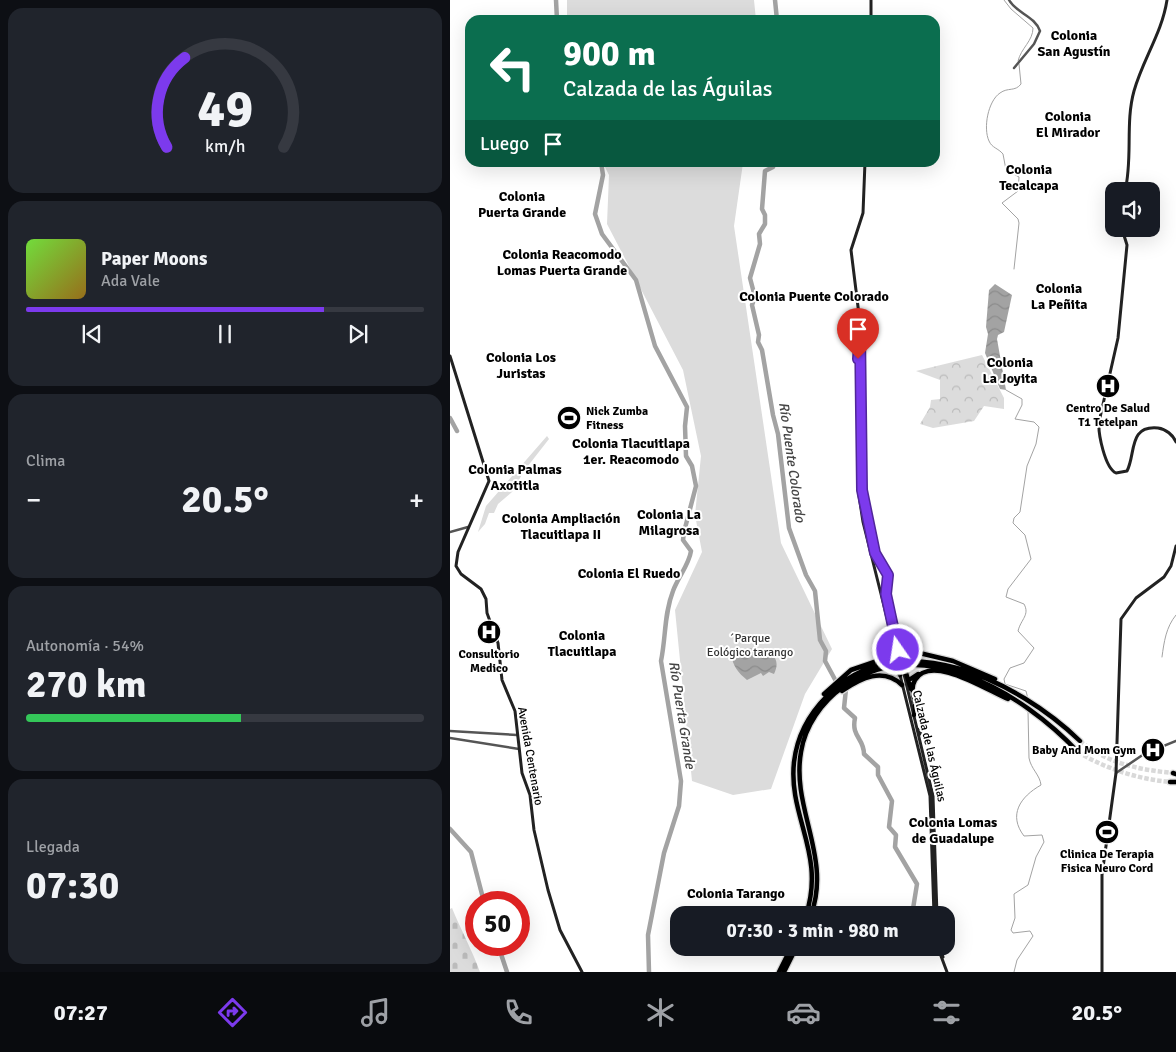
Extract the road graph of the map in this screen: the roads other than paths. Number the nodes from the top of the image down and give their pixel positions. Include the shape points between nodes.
1 (871, 0) edge
2 (1009, 0) edge
3 (1166, 0) edge
4 (871, 15) edge
5 (1014, 68) dead end
6 (865, 167) edge
7 (1127, 182) edge
8 (1124, 237) edge
9 (860, 331) junction
10 (450, 356) edge
11 (861, 380) junction
12 (867, 386) dead end
13 (1176, 442) edge
14 (470, 526) junction
15 (450, 532) edge
16 (1176, 546) edge
17 (878, 560) junction
18 (872, 563) junction
19 (880, 588) junction
20 (887, 588) junction
21 (888, 616) junction
22 (893, 633) junction
23 (892, 647) junction
24 (897, 654) junction
25 (881, 660) junction
26 (950, 667) junction
27 (869, 670) junction
28 (934, 670) junction
29 (901, 671) junction
30 (909, 680) junction
31 (902, 685) junction
32 (912, 690) junction
33 (914, 714) junction
34 (917, 727) junction
35 (806, 728) junction
36 (450, 731) edge
37 (467, 734) junction
38 (517, 735) junction
39 (450, 738) edge
40 (466, 740) junction
41 (926, 741) dead end
42 (1080, 741) tunnel mouth
43 (1176, 741) edge
44 (519, 749) junction
45 (1078, 752) tunnel mouth
46 (1116, 773) junction
47 (808, 906) edge
48 (813, 906) edge
49 (936, 906) edge
50 (936, 906) edge
51 (787, 956) edge
52 (792, 956) edge
53 (942, 956) edge
54 (582, 972) edge
55 (779, 972) edge
56 (784, 972) edge
57 (948, 972) edge
58 (1102, 972) edge

1 - 4 main road
2 - 5 street via 1040,30
3 - 7 main road via 1164,19 1134,92
6 - 9 main road via 863,213 851,250
8 - 13 main road via 1127,245 1119,327 1099,422 1100,437 1110,468 1116,473 1127,471 1134,441 1142,431 1162,429
9 - 11 main road
9 - 18 main road via 858,484
10 - 14 main road, Avenida Centenario via 489,478
11 - 12 main road
11 - 17 main road via 862,490
14 - 15 street
14 - 38 main road, Avenida Centenario via 458,552 456,566 486,597 487,613 498,642 502,680 515,711
16 - 46 main road via 1171,566 1164,577 1136,598 1121,619
17 - 18 main road
17 - 20 main road via 888,575
18 - 19 main road
19 - 20 main road
19 - 21 main road
20 - 21 main road
21 - 22 main road
22 - 23 highway
22 - 24 main road
22 - 26 highway via 911,651
23 - 24 highway
23 - 25 highway via 889,655
24 - 25 highway
24 - 29 highway, bridge
24 - 29 highway, bridge
25 - 27 highway
26 - 27 highway via 909,666
26 - 28 highway
26 - 42 highway via 986,675 1047,713
26 - 45 highway via 1017,702
27 - 31 highway
27 - 35 highway via 828,699
27 - 35 highway via 844,675 827,692
28 - 30 highway via 922,671
28 - 32 highway via 920,675
29 - 30 highway
29 - 31 main road, Calzada de las Águilas
29 - 33 main road, Calzada de las Águilas
30 - 32 highway
31 - 49 main road, Calzada de las Águilas via 930,796
32 - 33 highway
33 - 34 main road, Calzada de las Águilas
34 - 41 main road
34 - 50 main road, Calzada de las Águilas via 934,796
35 - 47 highway via 796,748 794,778 813,868
35 - 48 highway via 799,778 818,868
36 - 37 street
37 - 38 street
37 - 40 street
38 - 44 main road, Avenida Centenario
39 - 40 street
40 - 44 street
43 - 46 street via 1144,754
44 - 54 main road, Avenida Centenario via 551,902 560,930
46 - 58 main road via 1102,875
51 - 55 highway
52 - 56 highway
53 - 57 main road

